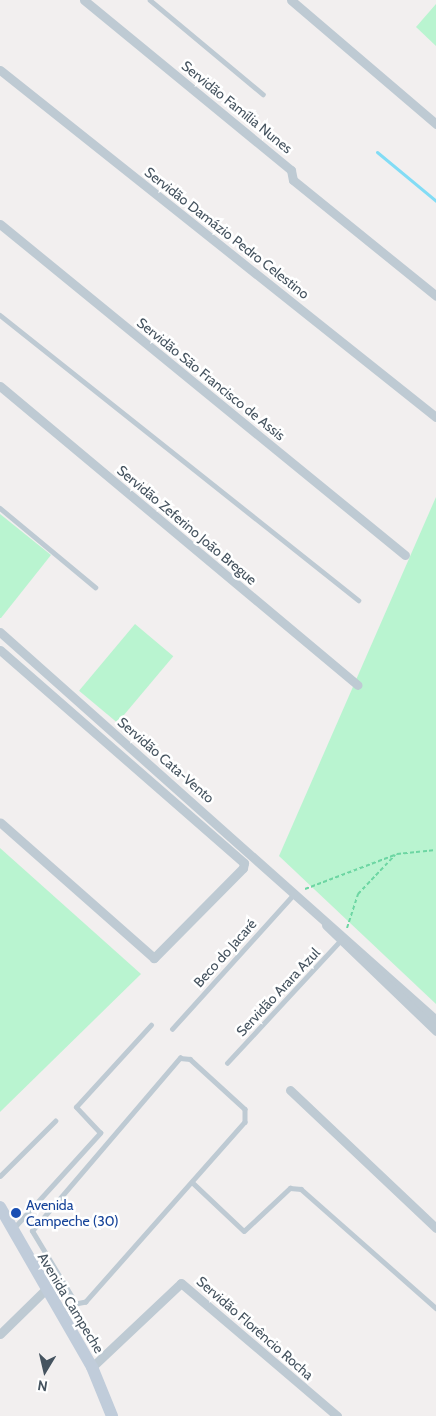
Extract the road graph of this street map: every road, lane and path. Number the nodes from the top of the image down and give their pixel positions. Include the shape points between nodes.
1 (84, 0) edge
2 (150, 0) edge
3 (291, 0) edge
4 (0, 70) edge
5 (263, 94) dead end
6 (436, 124) edge
7 (0, 224) edge
8 (436, 296) edge
9 (0, 315) edge
10 (0, 386) edge
11 (436, 417) edge
12 (0, 508) edge
13 (405, 556) dead end
14 (95, 586) dead end
15 (358, 600) dead end
16 (0, 632) edge
17 (0, 650) edge
18 (357, 685) dead end
19 (166, 778) junction
20 (157, 788) junction
21 (0, 822) edge
22 (436, 850) edge
23 (397, 854) junction
24 (295, 893) junction
25 (342, 938) junction
26 (434, 1023) edge
27 (151, 1025) dead end
28 (172, 1029) dead end
29 (227, 1063) dead end
30 (290, 1090) dead end
31 (55, 1120) dead end
32 (0, 1176) edge
33 (192, 1182) junction
34 (0, 1207) edge
35 (436, 1228) edge
36 (11, 1231) junction
37 (54, 1272) junction
38 (42, 1286) junction
39 (436, 1308) edge
40 (0, 1334) edge
41 (92, 1366) junction
42 (112, 1416) edge
43 (337, 1416) edge

1 - 8 street, Servidão Família Nunes via 291,170 293,180
2 - 5 lane
3 - 6 street
4 - 11 street, Servidão Damázio Pedro Celestino
7 - 13 street, Servidão São Francisco de Assis
9 - 15 lane
10 - 18 street, Servidão Zeferino João Bregue
12 - 14 lane
16 - 19 street, Servidão Cata-Vento
17 - 20 street
19 - 20 street
19 - 24 street, Servidão Cata-Vento
20 - 21 street via 244,863 240,873 154,958
22 - 23 path
23 - 24 path
23 - 25 path via 358,894
24 - 25 street, Servidão Cata-Vento
24 - 28 lane, Beco do Jacaré
25 - 26 street, Servidão Cata-Vento
25 - 29 lane, Servidão Arara Azul
27 - 36 lane via 76,1107 100,1133
30 - 35 street
31 - 32 lane
33 - 37 lane via 86,1302 73,1301
33 - 37 lane via 247,1115 185,1056 35,1224 32,1236
33 - 39 lane via 244,1231 290,1188 301,1188
34 - 36 main road, Avenida Campeche
36 - 38 main road, Avenida Campeche
37 - 38 lane
38 - 40 street
38 - 41 main road, Avenida Campeche
41 - 42 main road, Avenida Campeche
41 - 43 street, Servidão Florêncio Rocha via 181,1283

